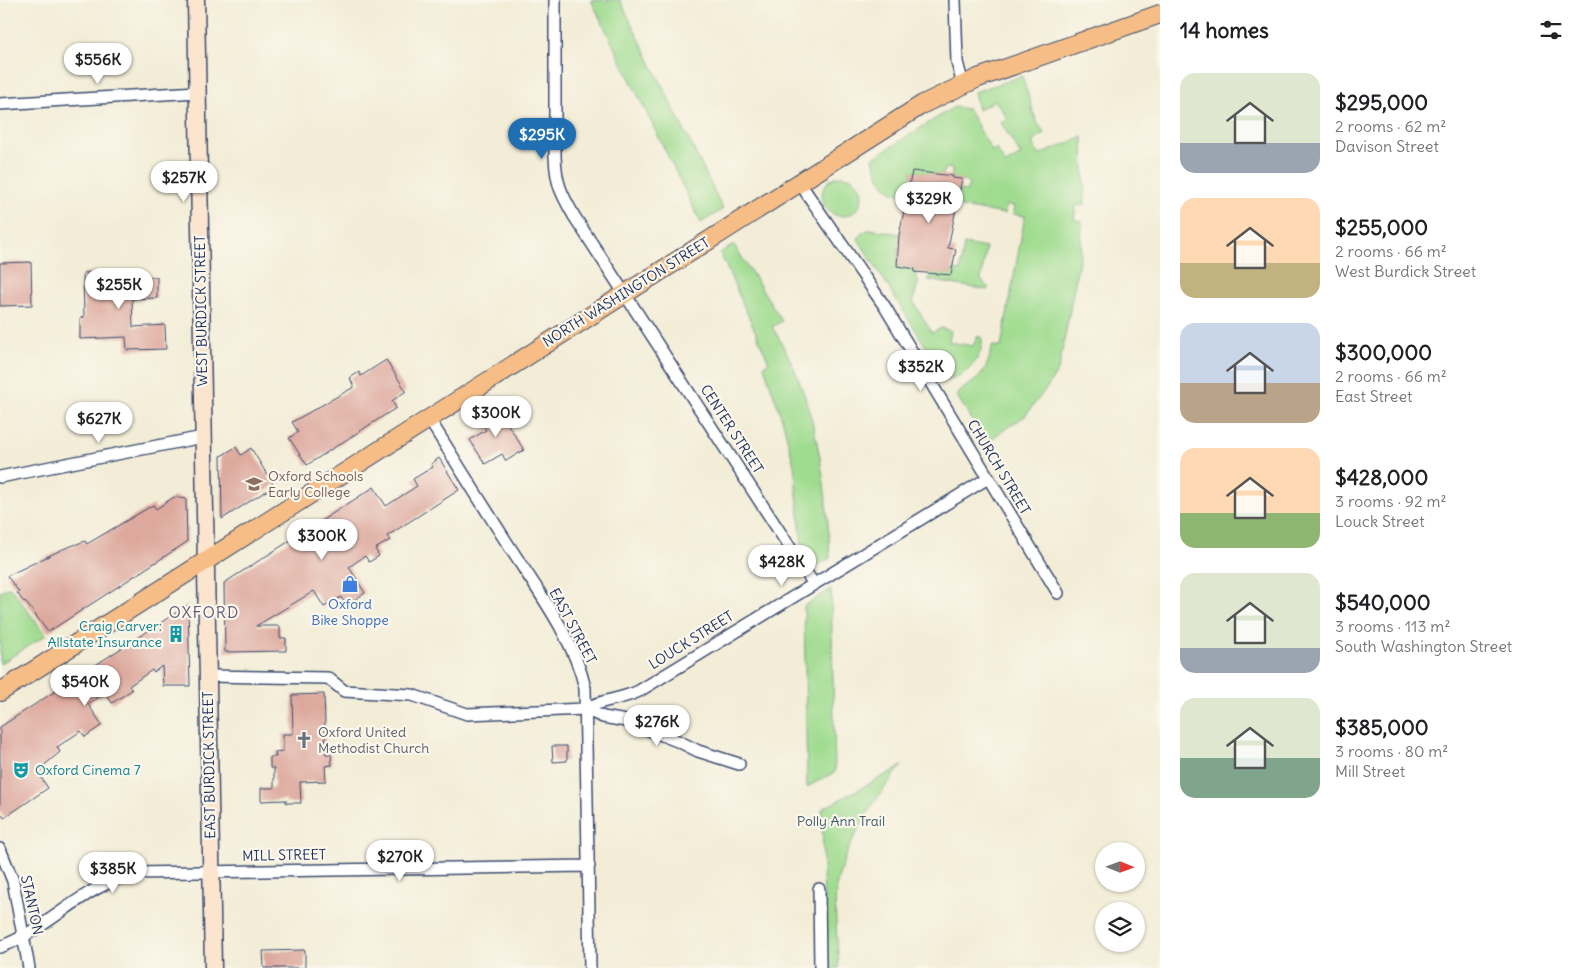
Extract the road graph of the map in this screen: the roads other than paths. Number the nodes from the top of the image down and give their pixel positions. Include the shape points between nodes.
1 (196, 0) edge
2 (555, 0) edge
3 (955, 0) edge
4 (1160, 14) edge
5 (963, 85) junction
6 (197, 92) junction
7 (0, 104) edge
8 (800, 182) junction
9 (625, 293) junction
10 (428, 418) junction
11 (203, 437) junction
12 (0, 477) edge
13 (988, 478) junction
14 (206, 561) junction
15 (813, 583) junction
16 (1058, 593) dead end
17 (208, 676) junction
18 (0, 692) edge
19 (585, 709) junction
20 (738, 764) dead end
21 (0, 849) edge
22 (589, 866) junction
23 (211, 871) junction
24 (819, 889) dead end
25 (23, 935) junction
26 (0, 947) edge
27 (29, 968) edge
28 (213, 968) edge
29 (590, 968) edge
30 (820, 968) edge

1 - 6 street, WEST BURDICK STREET
2 - 9 street, CENTER STREET via 556,179 574,216
3 - 5 street via 957,62
4 - 5 main road, NORTH WASHINGTON STREET
5 - 8 main road, NORTH WASHINGTON STREET via 923,104
6 - 7 street
6 - 11 street, WEST BURDICK STREET
8 - 9 main road, NORTH WASHINGTON STREET
8 - 13 street, CHURCH STREET via 885,307
9 - 10 main road, NORTH WASHINGTON STREET
9 - 15 street, CENTER STREET
10 - 14 main road, NORTH WASHINGTON STREET
10 - 19 street, EAST STREET via 521,562 571,648 585,688
11 - 12 street
11 - 14 street, WEST BURDICK STREET
13 - 15 street, LOUCK STREET
13 - 16 street, CHURCH STREET
14 - 17 street, EAST BURDICK STREET
14 - 18 main road, NORTH WASHINGTON STREET
15 - 19 street, LOUCK STREET via 638,691
17 - 19 street via 328,678 344,690 412,695 467,714
17 - 23 street, EAST BURDICK STREET
19 - 20 street via 603,718 626,721
19 - 22 street, EAST STREET
21 - 25 street, STANTON via 13,881
22 - 23 street, MILL STREET
22 - 29 street, EAST STREET
23 - 25 street, MILL STREET via 135,873 115,878
23 - 28 street, EAST BURDICK STREET
24 - 30 street
25 - 26 street, MILL STREET
25 - 27 street, STANTON

